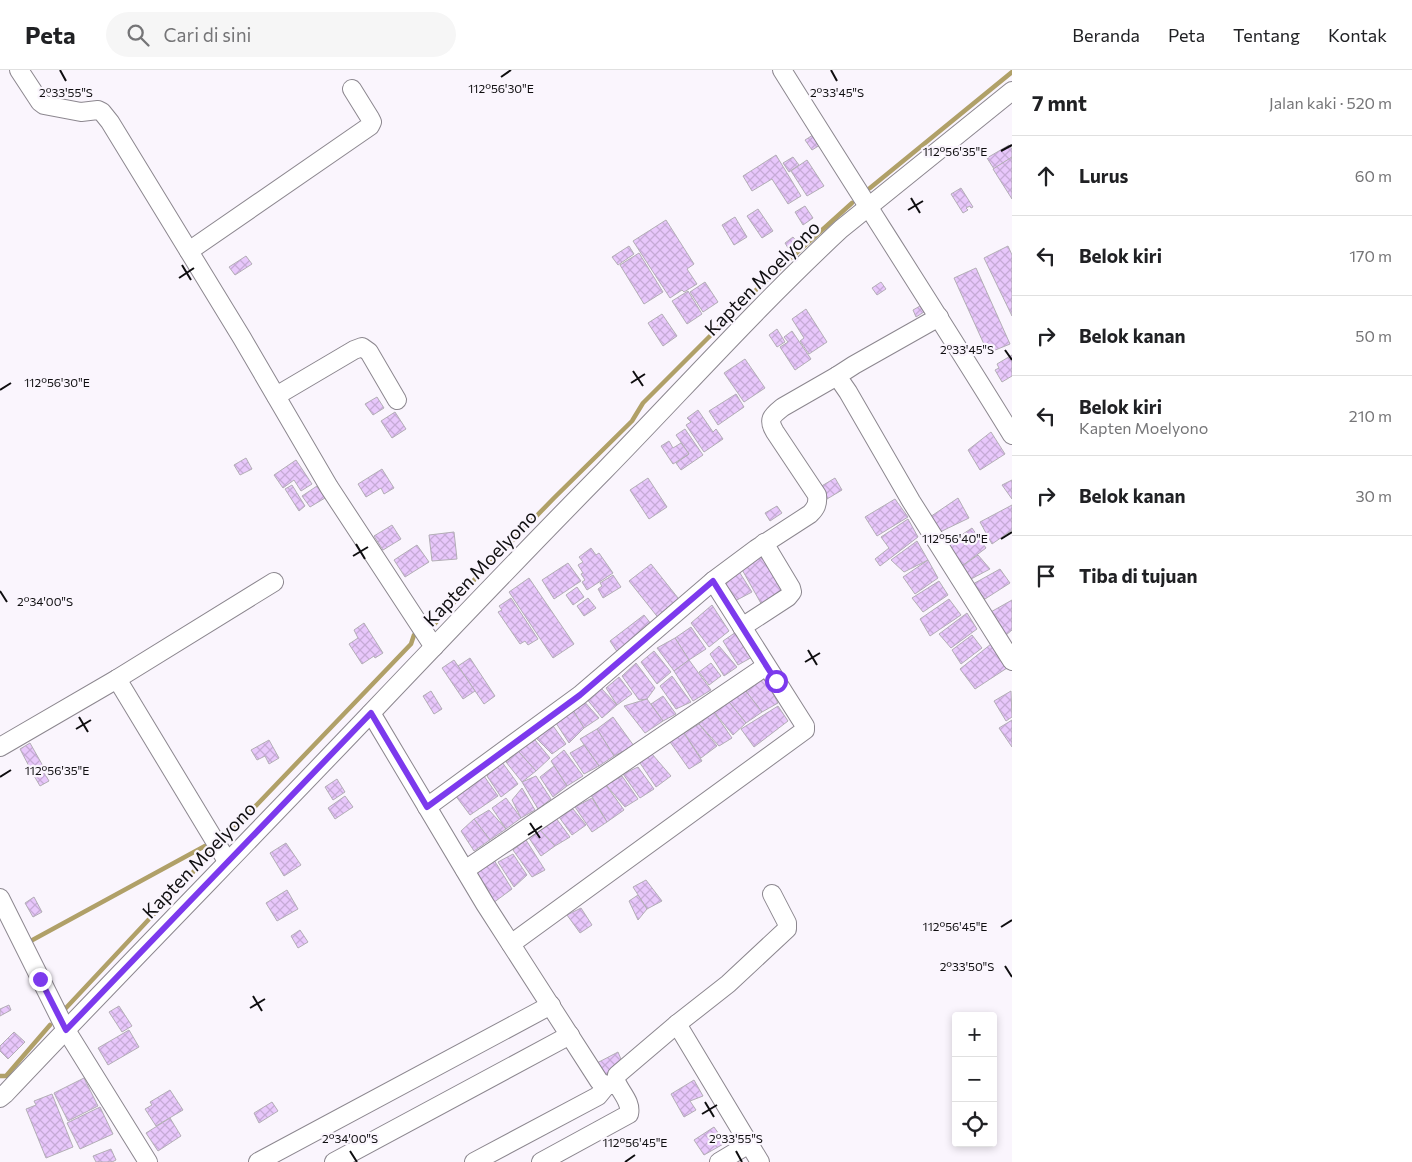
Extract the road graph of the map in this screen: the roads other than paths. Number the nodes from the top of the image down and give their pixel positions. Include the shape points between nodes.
1 (19, 70) edge
2 (782, 70) edge
3 (352, 89) dead end
4 (1012, 92) edge
5 (868, 207) junction
6 (189, 251) junction
7 (939, 317) junction
8 (837, 376) junction
9 (276, 396) junction
10 (397, 400) dead end
11 (1012, 435) edge
12 (764, 543) junction
13 (713, 581) junction
14 (274, 582) dead end
15 (742, 627) junction
16 (434, 647) junction
17 (1012, 661) edge
18 (766, 666) junction
19 (117, 679) junction
20 (371, 713) junction
21 (0, 747) edge
22 (427, 807) junction
23 (227, 861) junction
24 (465, 870) junction
25 (772, 894) dead end
26 (0, 898) edge
27 (511, 944) junction
28 (551, 1006) junction
29 (677, 1024) junction
30 (66, 1030) junction
31 (570, 1035) junction
32 (612, 1085) junction
33 (0, 1098) edge
34 (749, 1144) junction
35 (148, 1162) edge
36 (258, 1162) edge
37 (334, 1162) edge
38 (474, 1162) edge
39 (541, 1162) edge
40 (719, 1162) edge
41 (760, 1162) edge

1 - 6 street via 44,105 70,111 102,112
2 - 5 street
3 - 6 street via 372,122 370,126
4 - 5 street, Kapten Moelyono
5 - 7 street
5 - 16 street, Kapten Moelyono via 815,253 730,339
6 - 9 street
7 - 8 street
7 - 11 street
8 - 12 street via 783,407 771,419 771,425 817,495 818,502 810,514
8 - 17 street
9 - 10 street via 362,347 369,352
9 - 16 street via 329,487
12 - 13 street
12 - 15 street via 792,592
13 - 15 street
13 - 22 street via 580,695
14 - 19 street
15 - 18 street
16 - 20 street, Kapten Moelyono
18 - 24 street
18 - 27 street via 805,730
19 - 21 street
19 - 23 street
20 - 22 street
20 - 23 street, Kapten Moelyono
22 - 24 street
23 - 30 street, Kapten Moelyono
24 - 27 street
25 - 29 street via 787,929 728,984
26 - 30 street
27 - 28 street
28 - 31 street
28 - 36 street
29 - 32 street via 617,1075
29 - 34 street
30 - 33 street, Kapten Moelyono
30 - 35 street
31 - 32 street via 599,1081
31 - 37 street
32 - 38 street via 598,1096
32 - 39 street via 629,1103 629,1114
34 - 40 street
34 - 41 street

